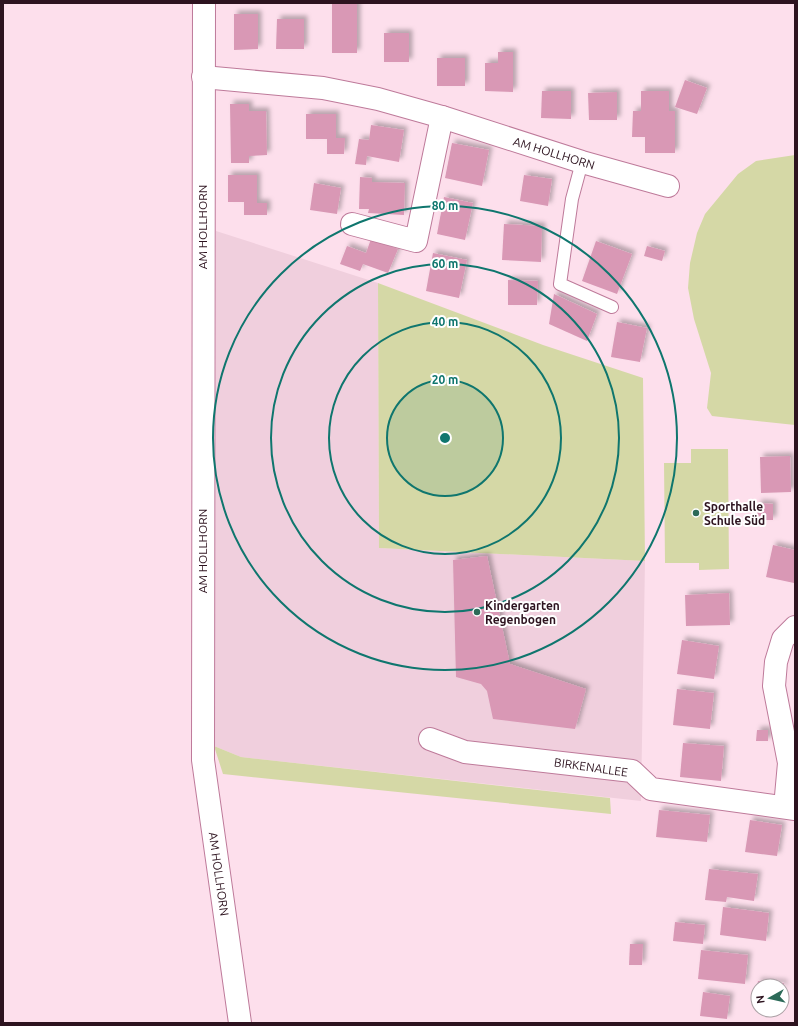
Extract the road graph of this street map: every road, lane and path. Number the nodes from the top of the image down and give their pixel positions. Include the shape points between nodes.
1 (204, 3) edge
2 (203, 77) junction
3 (442, 117) junction
4 (582, 162) junction
5 (668, 186) dead end
6 (352, 224) dead end
7 (612, 307) dead end
8 (795, 627) edge
9 (430, 739) dead end
10 (790, 808) edge
11 (240, 1023) edge

1 - 2 street, AM HOLLHORN
2 - 3 street, AM HOLLHORN via 323,88 378,99
2 - 11 street, AM HOLLHORN via 202,760
3 - 4 street, AM HOLLHORN
3 - 6 street via 416,240
4 - 5 street, AM HOLLHORN
4 - 7 lane via 572,199 560,284
8 - 10 street via 783,639 776,662 774,686 789,763
9 - 10 street, BIRKENALLEE via 465,752 632,771 652,789

